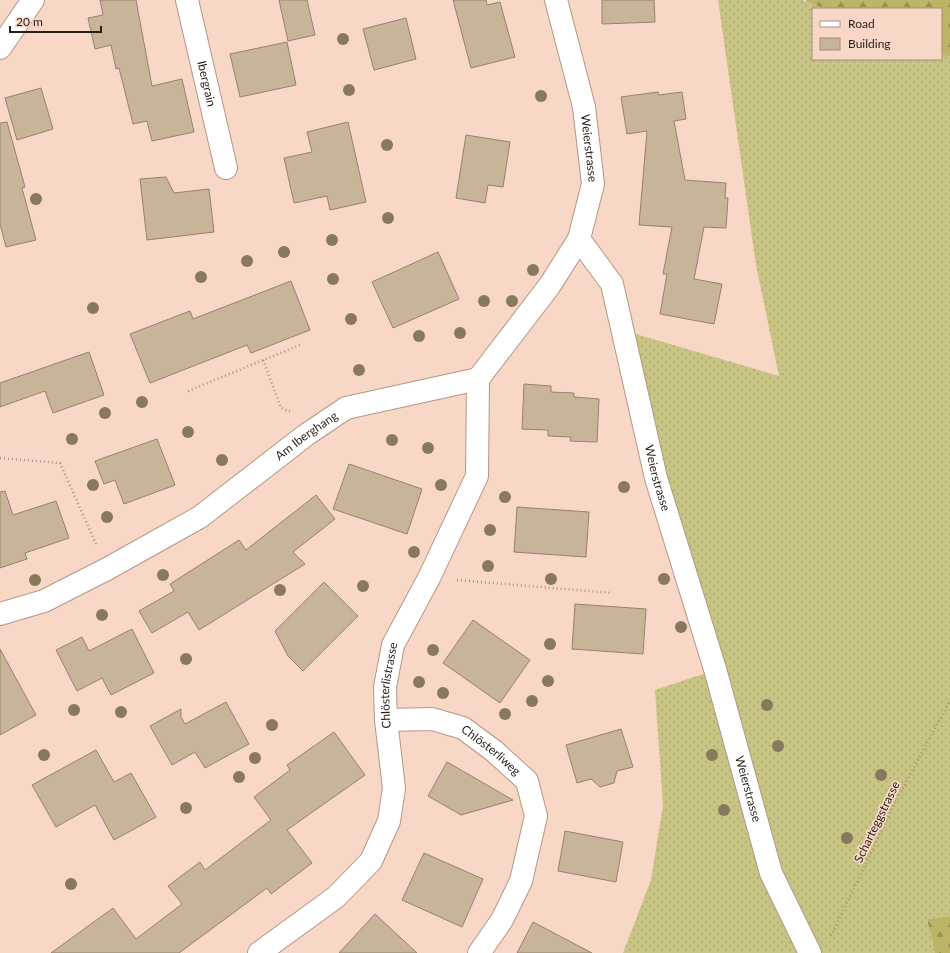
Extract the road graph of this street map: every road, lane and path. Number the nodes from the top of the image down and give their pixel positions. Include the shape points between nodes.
1 (33, 0) edge
2 (187, 0) edge
3 (556, 0) edge
4 (2, 39) edge
5 (226, 168) dead end
6 (579, 239) junction
7 (300, 345) dead end
8 (263, 360) junction
9 (478, 379) junction
10 (188, 391) dead end
11 (281, 408) dead end
12 (0, 458) edge
13 (107, 569) junction
14 (429, 578) junction
15 (612, 593) dead end
16 (0, 614) edge
17 (950, 700) edge
18 (386, 720) junction
19 (830, 939) dead end
20 (259, 953) edge
21 (479, 953) edge
22 (810, 953) edge

1 - 4 street
2 - 5 street, Ibergrain
3 - 6 street, Weierstrasse via 584,107 593,184
6 - 9 street via 550,285
6 - 22 street, Weierstrasse via 612,284 656,478 715,669 771,872
7 - 8 path
8 - 10 path
8 - 11 path
9 - 13 street, Am Iberghang via 346,408 306,435 200,517
9 - 14 street, Chlösterlistrasse via 477,476
12 - 13 path via 60,463
13 - 16 street, Am Iberghang via 44,601
14 - 15 path
14 - 18 street, Chlösterlistrasse via 393,645 385,687
17 - 19 path, Scharteggstrasse via 894,805
18 - 20 street, Chlösterlistrasse via 394,788 389,821 371,861 336,896
18 - 21 street, Chlösterliweg via 432,719 463,728 494,751 527,781 536,816 521,881 502,920

